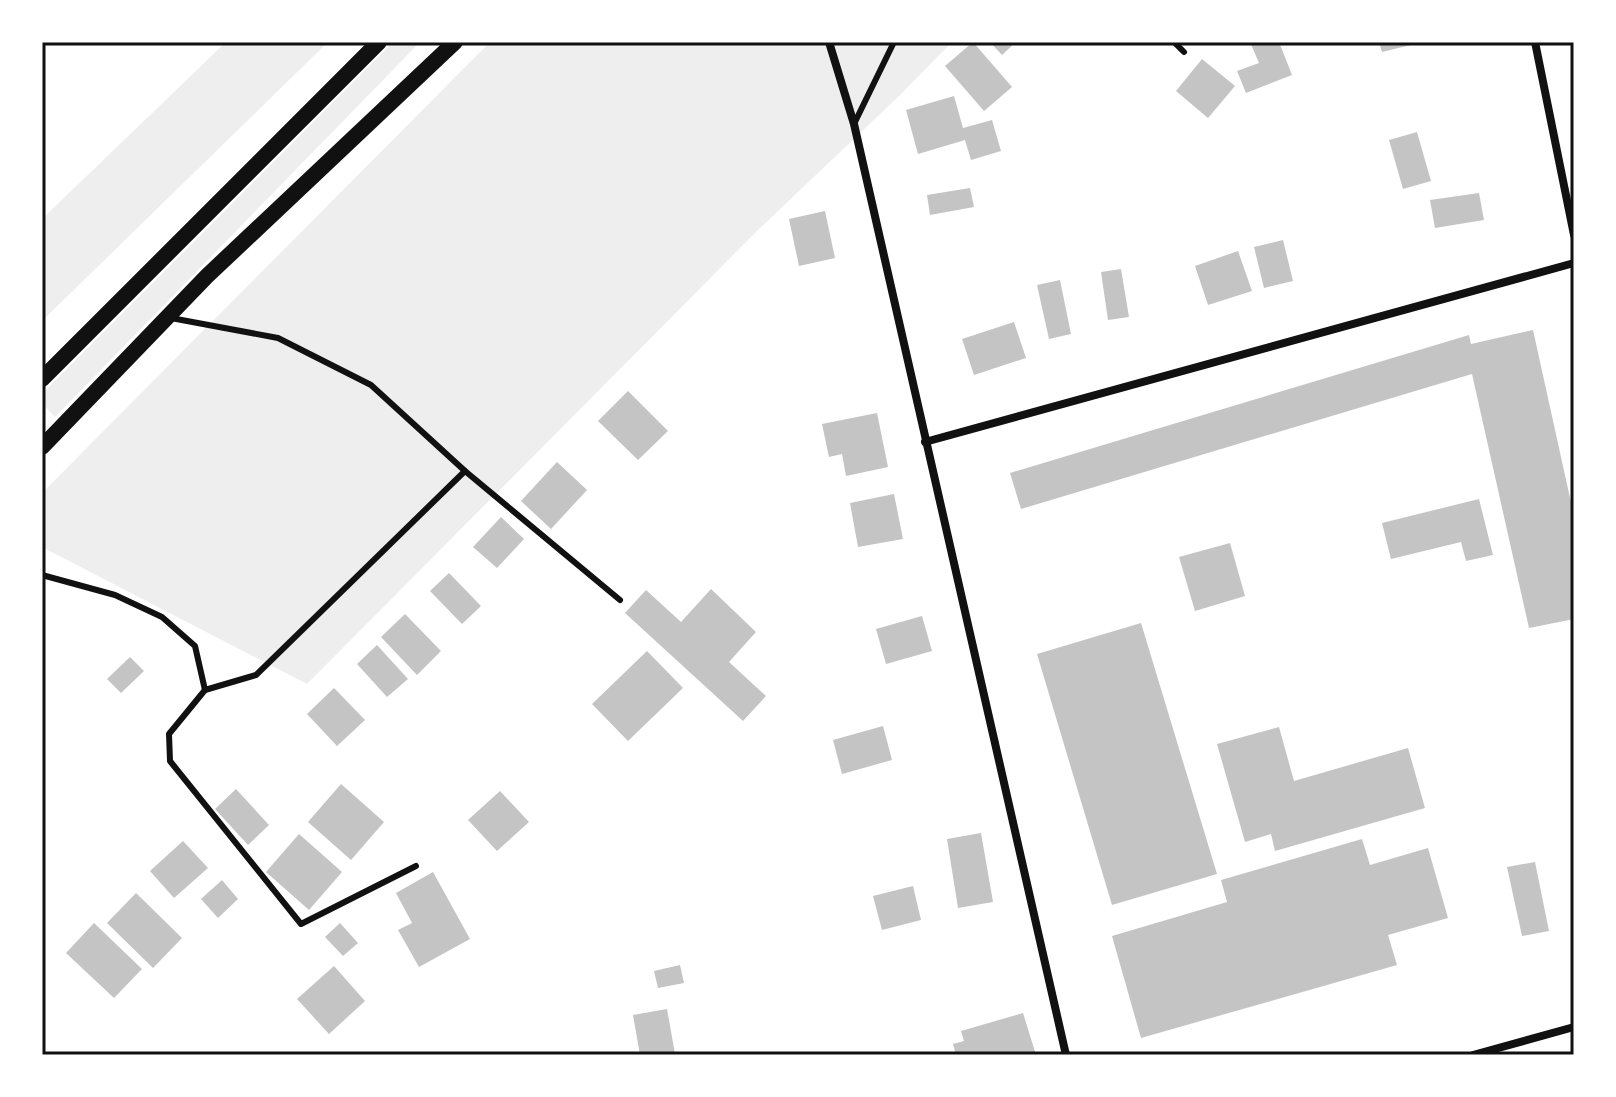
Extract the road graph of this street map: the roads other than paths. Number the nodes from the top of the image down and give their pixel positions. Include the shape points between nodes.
1 (379, 42) edge
2 (455, 42) edge
3 (829, 42) edge
4 (894, 42) edge
5 (1174, 42) edge
6 (1535, 42) edge
7 (1184, 52) dead end
8 (854, 124) junction
9 (1574, 235) edge
10 (1574, 263) edge
11 (167, 318) junction
12 (42, 379) edge
13 (925, 442) junction
14 (42, 447) edge
15 (465, 471) junction
16 (42, 575) edge
17 (620, 600) dead end
18 (205, 690) junction
19 (416, 866) dead end
20 (1574, 1027) edge
21 (1066, 1055) edge
22 (1473, 1055) edge

1 - 12 main road
2 - 11 main road
3 - 8 street
4 - 8 lane
5 - 7 lane
6 - 9 street
8 - 13 street
10 - 13 street
11 - 14 main road
11 - 15 lane via 278,338 371,385
13 - 21 street
15 - 17 lane
15 - 18 lane via 256,675
16 - 18 lane via 115,595 162,617 195,646
18 - 19 lane via 169,734 170,761 301,924
20 - 22 street

